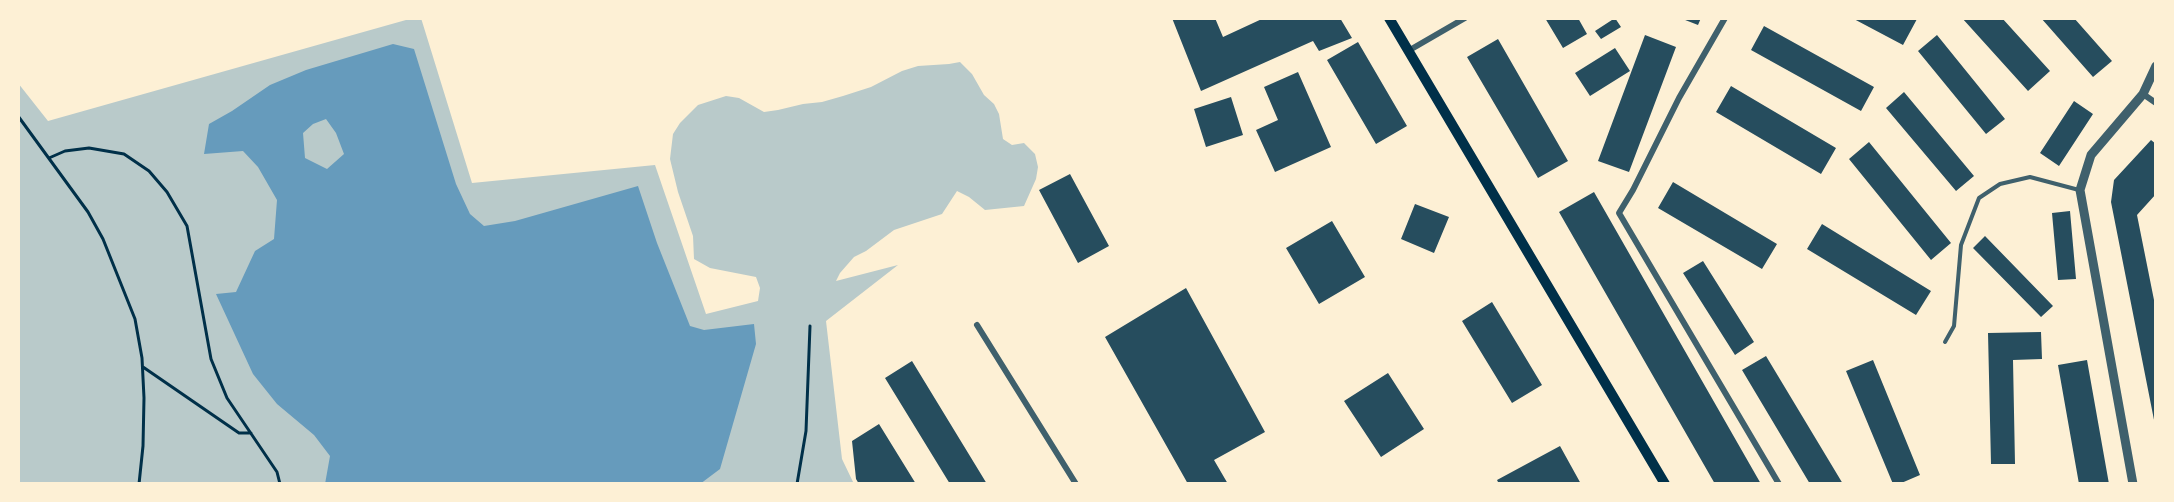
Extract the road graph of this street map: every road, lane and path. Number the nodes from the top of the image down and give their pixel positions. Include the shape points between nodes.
1 (1389, 18) edge
2 (1465, 18) edge
3 (1725, 18) edge
4 (1408, 51) junction
5 (2156, 66) edge
6 (2143, 94) junction
7 (2156, 103) edge
8 (18, 116) edge
9 (49, 158) junction
10 (2080, 190) junction
11 (977, 325) dead end
12 (810, 326) dead end
13 (1946, 342) dead end
14 (143, 367) junction
15 (251, 433) junction
16 (139, 484) edge
17 (280, 484) edge
18 (797, 484) edge
19 (1076, 484) edge
20 (1665, 484) edge
21 (1779, 484) edge
22 (2133, 484) edge

1 - 4 main road
2 - 4 street
3 - 21 street via 1619,213
4 - 20 main road
5 - 6 street
6 - 7 street
6 - 10 street via 2091,155
8 - 9 path
9 - 14 path via 103,239 135,319
9 - 15 path via 65,150 89,148 124,154 149,171 167,192 187,226 211,360 227,398
10 - 13 lane via 2030,177 2000,184 1979,198 1961,245 1954,326
10 - 22 street
11 - 19 street
12 - 18 path via 806,431
14 - 15 path via 239,433
14 - 16 path
15 - 17 path via 277,472

